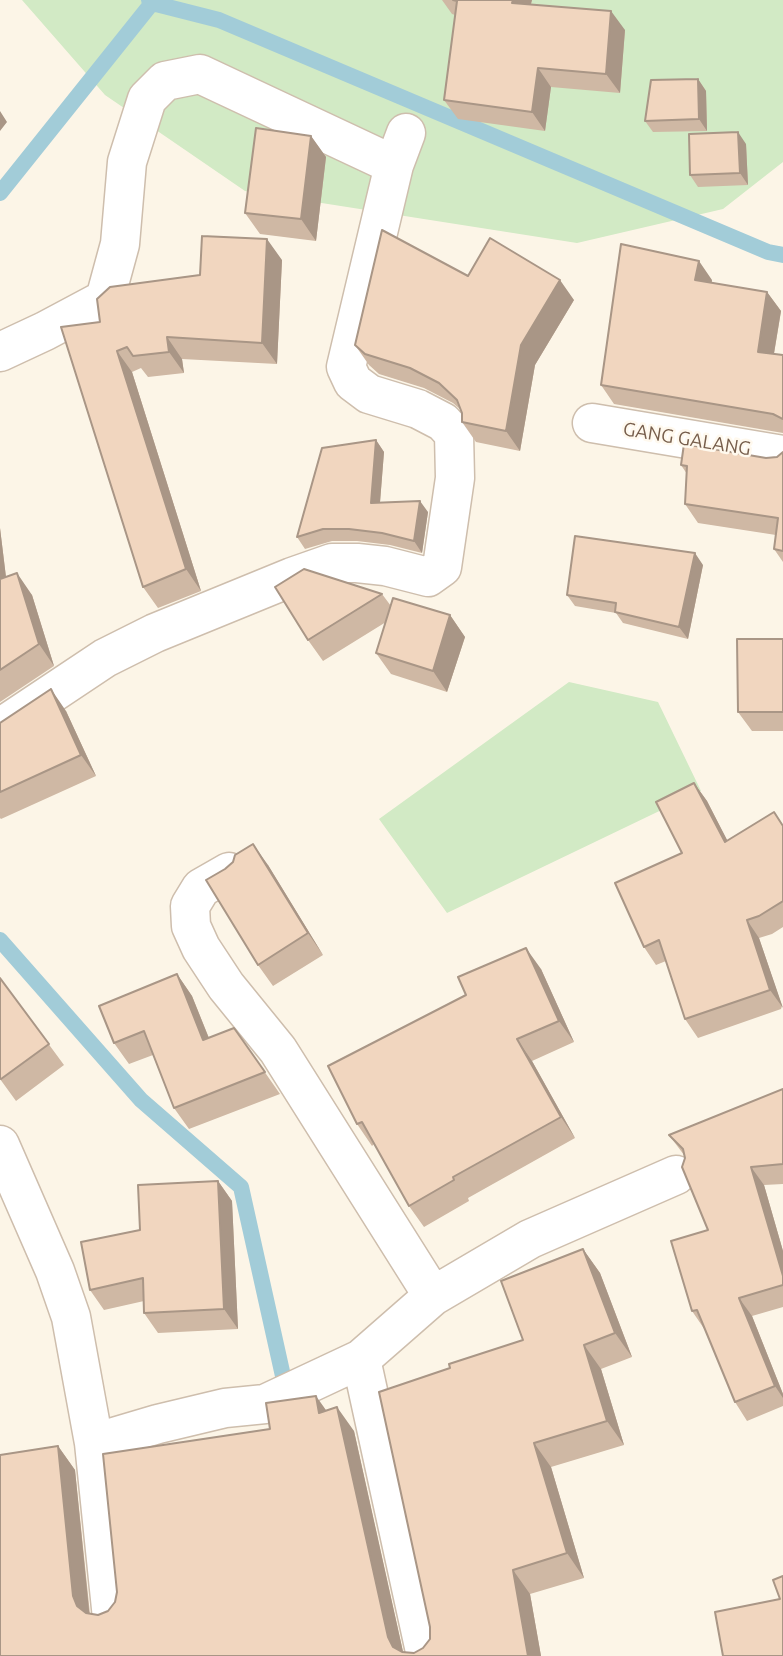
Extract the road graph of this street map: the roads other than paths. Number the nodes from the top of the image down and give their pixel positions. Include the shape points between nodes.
1 (0, 352) edge
2 (592, 423) dead end
3 (783, 455) edge
4 (0, 729) edge
5 (229, 872) edge
6 (0, 1145) edge
7 (676, 1175) dead end
8 (433, 1296) junction
9 (361, 1359) junction
10 (94, 1443) junction
11 (112, 1618) edge
12 (426, 1656) edge

1 - 4 street via 104,299 120,244 127,162 147,99 164,81 200,74 400,149 346,367 354,382 369,394 443,422 454,434 455,478 442,567 428,577 357,563 332,564 292,577 105,658
2 - 3 street, GANG GALANG
5 - 8 street via 201,888 190,906 191,926 201,948 278,1050
6 - 10 street via 71,1317
7 - 8 street via 530,1239
8 - 9 street
9 - 10 street via 265,1404 211,1411
9 - 12 street
10 - 11 street

